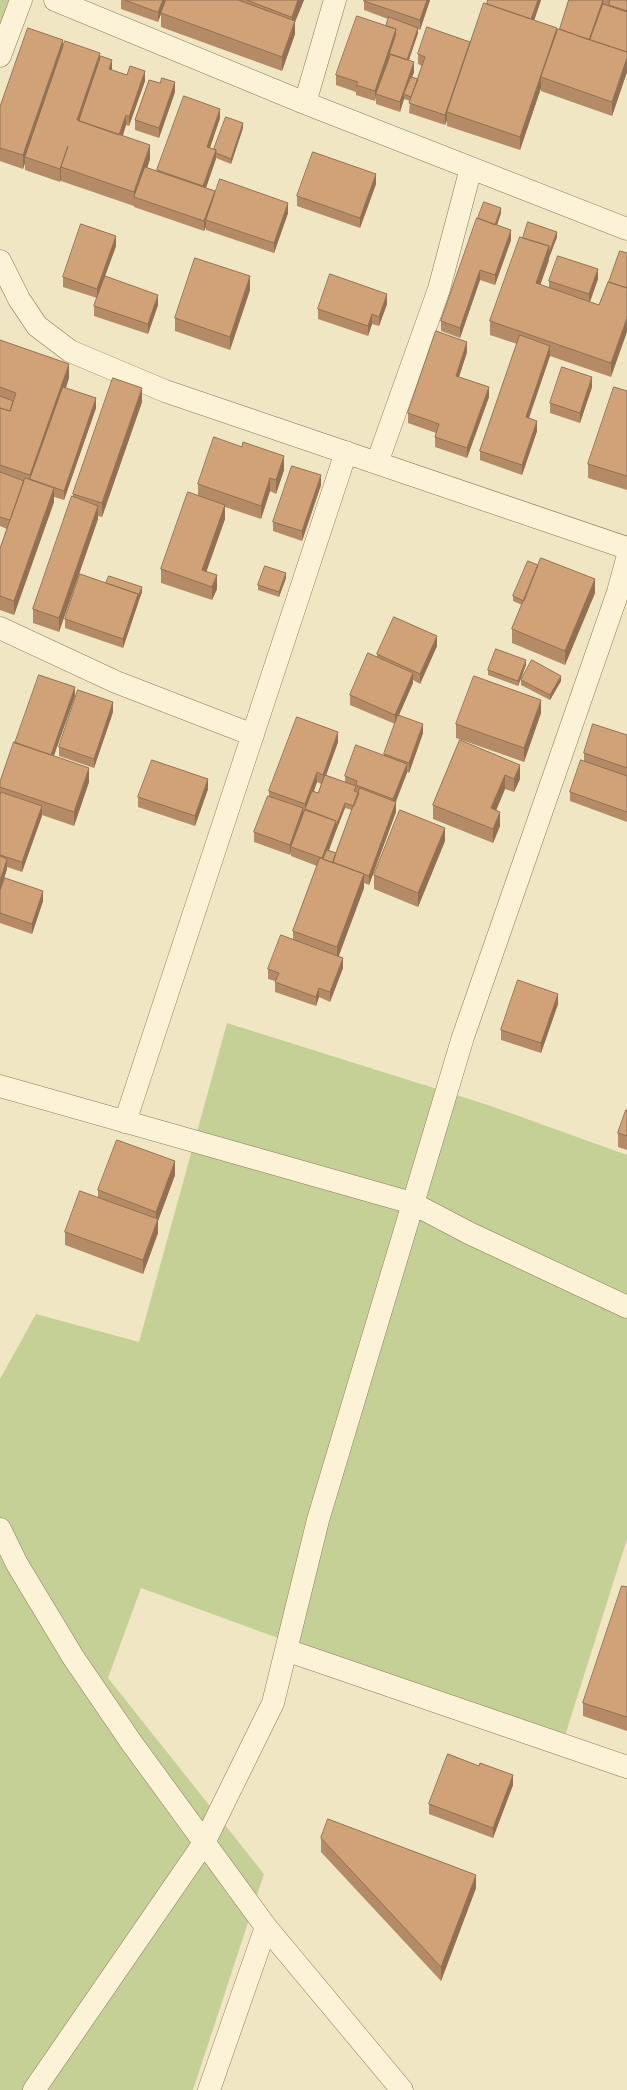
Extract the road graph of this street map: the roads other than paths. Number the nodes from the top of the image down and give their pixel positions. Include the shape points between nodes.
1 (22, 0) edge
2 (55, 0) edge
3 (335, 0) edge
4 (0, 56) edge
5 (305, 103) junction
6 (471, 168) junction
7 (627, 229) edge
8 (0, 261) edge
9 (346, 452) junction
10 (377, 462) junction
11 (627, 548) edge
12 (627, 559) edge
13 (623, 599) edge
14 (0, 628) edge
15 (253, 735) junction
16 (0, 1086) edge
17 (125, 1122) junction
18 (412, 1203) junction
19 (627, 1307) edge
20 (0, 1529) edge
21 (286, 1650) junction
22 (627, 1767) edge
23 (204, 1843) junction
24 (266, 1927) junction
25 (34, 2090) edge
26 (209, 2090) edge
27 (402, 2090) edge

1 - 4 street
2 - 5 street
3 - 5 street
5 - 6 street
6 - 7 street
6 - 10 street via 439,289
8 - 9 street via 19,299 37,326 70,351 165,391
9 - 10 street
9 - 15 street
10 - 11 street
12 - 13 street
13 - 18 street via 463,1037
14 - 15 street via 116,682
15 - 17 street
16 - 17 street
17 - 18 street
18 - 19 street via 469,1233
18 - 21 street via 318,1520
20 - 23 street via 17,1564 73,1657
21 - 22 street
21 - 23 street via 273,1703
23 - 24 street
23 - 25 street
24 - 26 street
24 - 27 street

